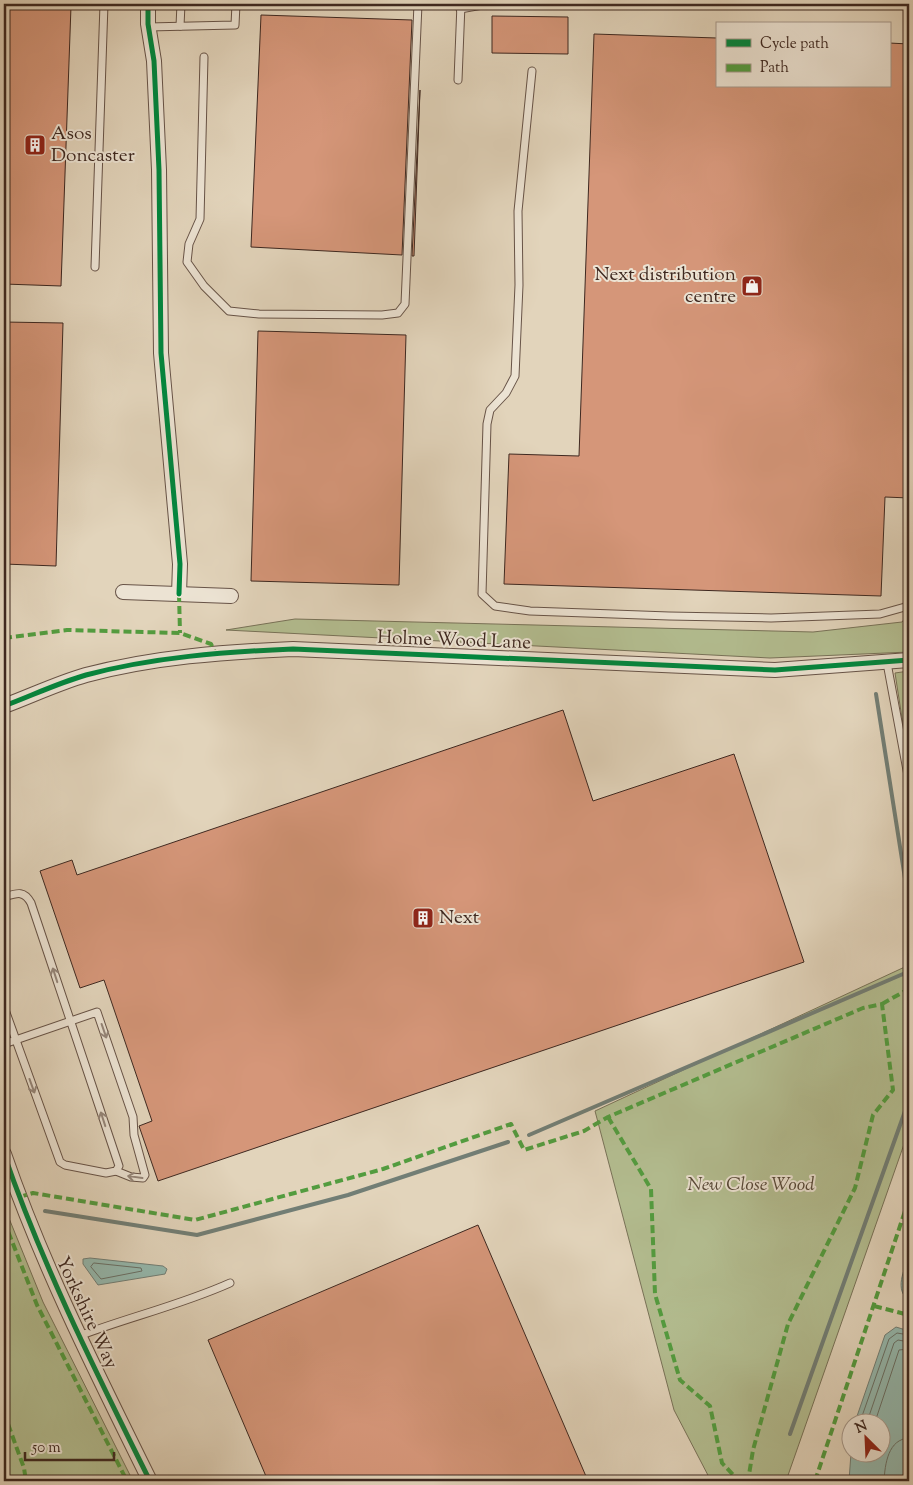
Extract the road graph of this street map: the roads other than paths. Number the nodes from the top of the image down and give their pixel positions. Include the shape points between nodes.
1 (104, 4) edge
2 (148, 4) edge
3 (181, 4) edge
4 (236, 4) edge
5 (418, 4) edge
6 (488, 4) edge
7 (460, 6) edge
8 (180, 26) junction
9 (148, 27) junction
10 (204, 57) dead end
11 (532, 71) dead end
12 (458, 80) dead end
13 (95, 267) dead end
14 (123, 592) dead end
15 (179, 594) junction
16 (231, 596) dead end
17 (909, 603) edge
18 (909, 660) edge
19 (886, 662) junction
20 (4, 706) edge
21 (909, 781) edge
22 (4, 897) edge
23 (4, 1006) edge
24 (70, 1021) junction
25 (15, 1041) junction
26 (4, 1044) edge
27 (4, 1154) edge
28 (116, 1170) junction
29 (230, 1283) dead end
30 (78, 1336) junction
31 (150, 1481) edge

1 - 13 lane
2 - 9 street
3 - 8 lane
4 - 8 lane via 235,26
5 - 10 lane via 405,304 398,313 259,314 229,311 204,286 187,262 189,244 200,219
6 - 7 lane
7 - 12 lane
8 - 9 lane
9 - 15 street via 155,71 161,353 180,564
11 - 17 lane via 518,211 520,285 516,376 490,410 487,424 482,594 495,606 530,611 669,616 771,618 880,614
14 - 15 street
15 - 16 street
18 - 19 street, Holme Wood Lane
19 - 20 street, Holme Wood Lane via 775,670 293,649 215,652 132,664 84,676
19 - 21 lane
24 -> 22 lane via 31,903 20,892
23 - 25 lane
24 - 25 lane
28 -> 24 lane via 119,1166
24 -> 28 lane via 97,1012 133,1117 134,1135 145,1176 131,1178
25 - 26 lane
25 -> 28 lane via 60,1162 106,1173
27 - 30 street, Yorkshire Way via 27,1218
29 - 30 lane via 190,1300
30 - 31 street, Yorkshire Way

